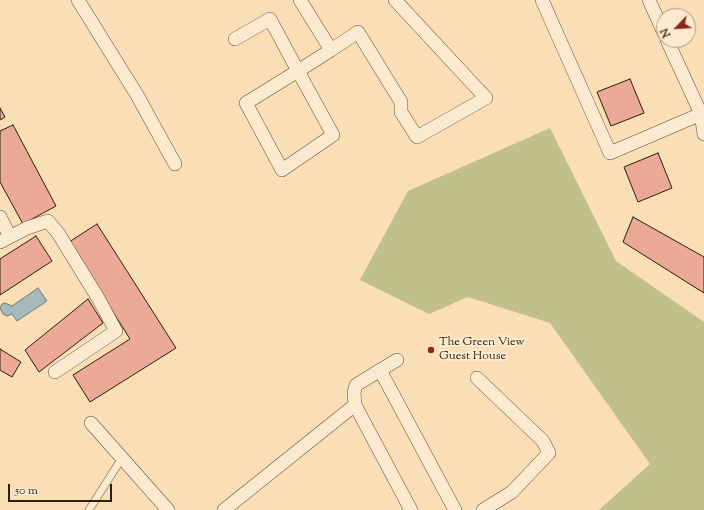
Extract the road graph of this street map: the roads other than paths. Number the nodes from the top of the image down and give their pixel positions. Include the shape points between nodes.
1 (78, 0) edge
2 (300, 0) edge
3 (395, 0) edge
4 (542, 0) edge
5 (649, 0) edge
6 (656, 15) edge
7 (235, 39) dead end
8 (671, 48) edge
9 (331, 50) junction
10 (298, 71) junction
11 (702, 113) edge
12 (704, 134) edge
13 (175, 164) dead end
14 (0, 217) edge
15 (5, 240) edge
16 (397, 360) dead end
17 (380, 370) junction
18 (54, 372) dead end
19 (477, 378) dead end
20 (355, 405) junction
21 (91, 424) dead end
22 (122, 458) junction
23 (89, 510) edge
24 (168, 510) edge
25 (224, 510) edge
26 (411, 510) edge
27 (455, 510) edge
28 (483, 510) edge

1 - 13 street via 137,95
2 - 9 street
3 - 9 street via 486,98 417,137 401,112 401,102 358,32
4 - 11 street via 610,153
5 - 6 street
7 - 10 street via 270,19
8 - 11 street
9 - 10 street
10 - 10 street via 246,102 282,170 333,135
11 - 12 street
14 - 15 street
15 - 18 street via 27,228 48,221 58,233 116,331
16 - 17 street
17 - 20 street via 356,385
17 - 27 street
19 - 28 street via 543,441 549,453 512,492
20 - 25 street
20 - 26 street
21 - 22 street
22 - 23 lane
22 - 24 street

